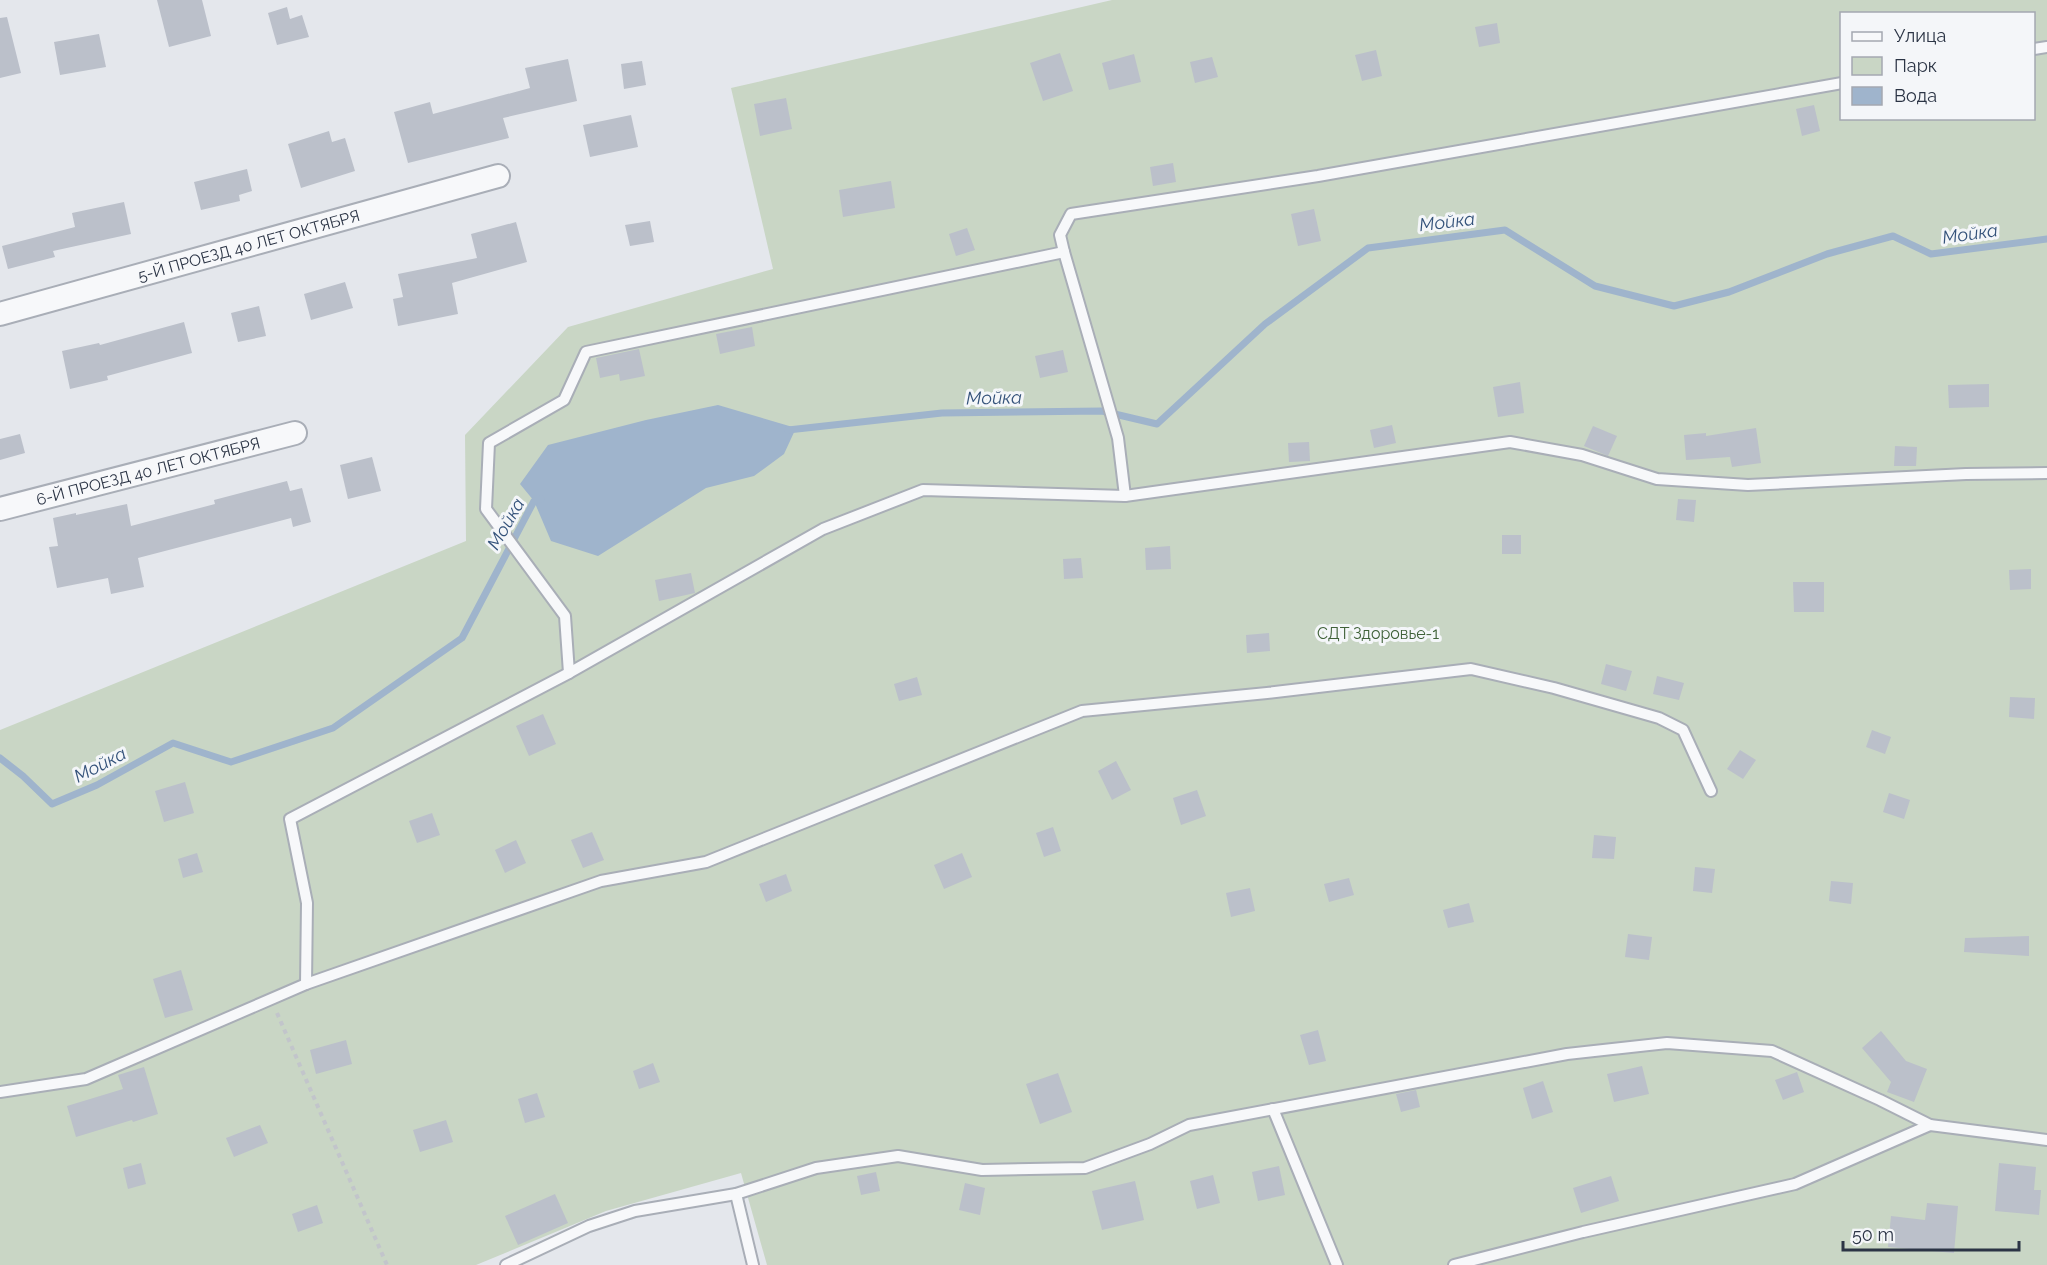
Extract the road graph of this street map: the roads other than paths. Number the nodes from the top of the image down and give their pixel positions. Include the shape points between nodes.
1 (1840, 83) edge
2 (498, 176) dead end
3 (1064, 252) junction
4 (0, 314) edge
5 (295, 433) dead end
6 (2047, 473) edge
7 (1125, 496) junction
8 (0, 509) edge
9 (569, 674) junction
10 (1712, 791) dead end
11 (306, 984) junction
12 (0, 1092) edge
13 (1273, 1109) junction
14 (1930, 1125) junction
15 (2047, 1140) edge
16 (736, 1194) junction
17 (506, 1265) edge
18 (753, 1265) edge
19 (1337, 1265) edge
20 (1454, 1265) edge

1 - 3 lane via 1318,176 1071,214 1060,235
2 - 4 street, 5-Й ПРОЕЗД 40 ЛЕТ ОКТЯБРЯ
3 - 7 lane via 1118,438
3 - 9 lane via 586,352 564,400 489,442 486,509 565,616
5 - 8 street, 6-Й ПРОЕЗД 40 ЛЕТ ОКТЯБРЯ
6 - 7 lane via 1749,485 1656,479 1582,455 1510,442
7 - 9 lane via 923,490 823,529
9 - 11 lane via 290,819 307,903
10 - 11 lane via 1683,730 1659,718 1471,669 1082,711 706,862 601,881
11 - 12 lane via 86,1079
13 - 14 lane via 1567,1054 1667,1043 1772,1051
13 - 16 lane via 1189,1125 1085,1168 982,1170 898,1156 816,1168
13 - 19 lane
14 - 15 lane
14 - 20 lane via 1795,1184
16 - 17 lane via 634,1211
16 - 18 lane

